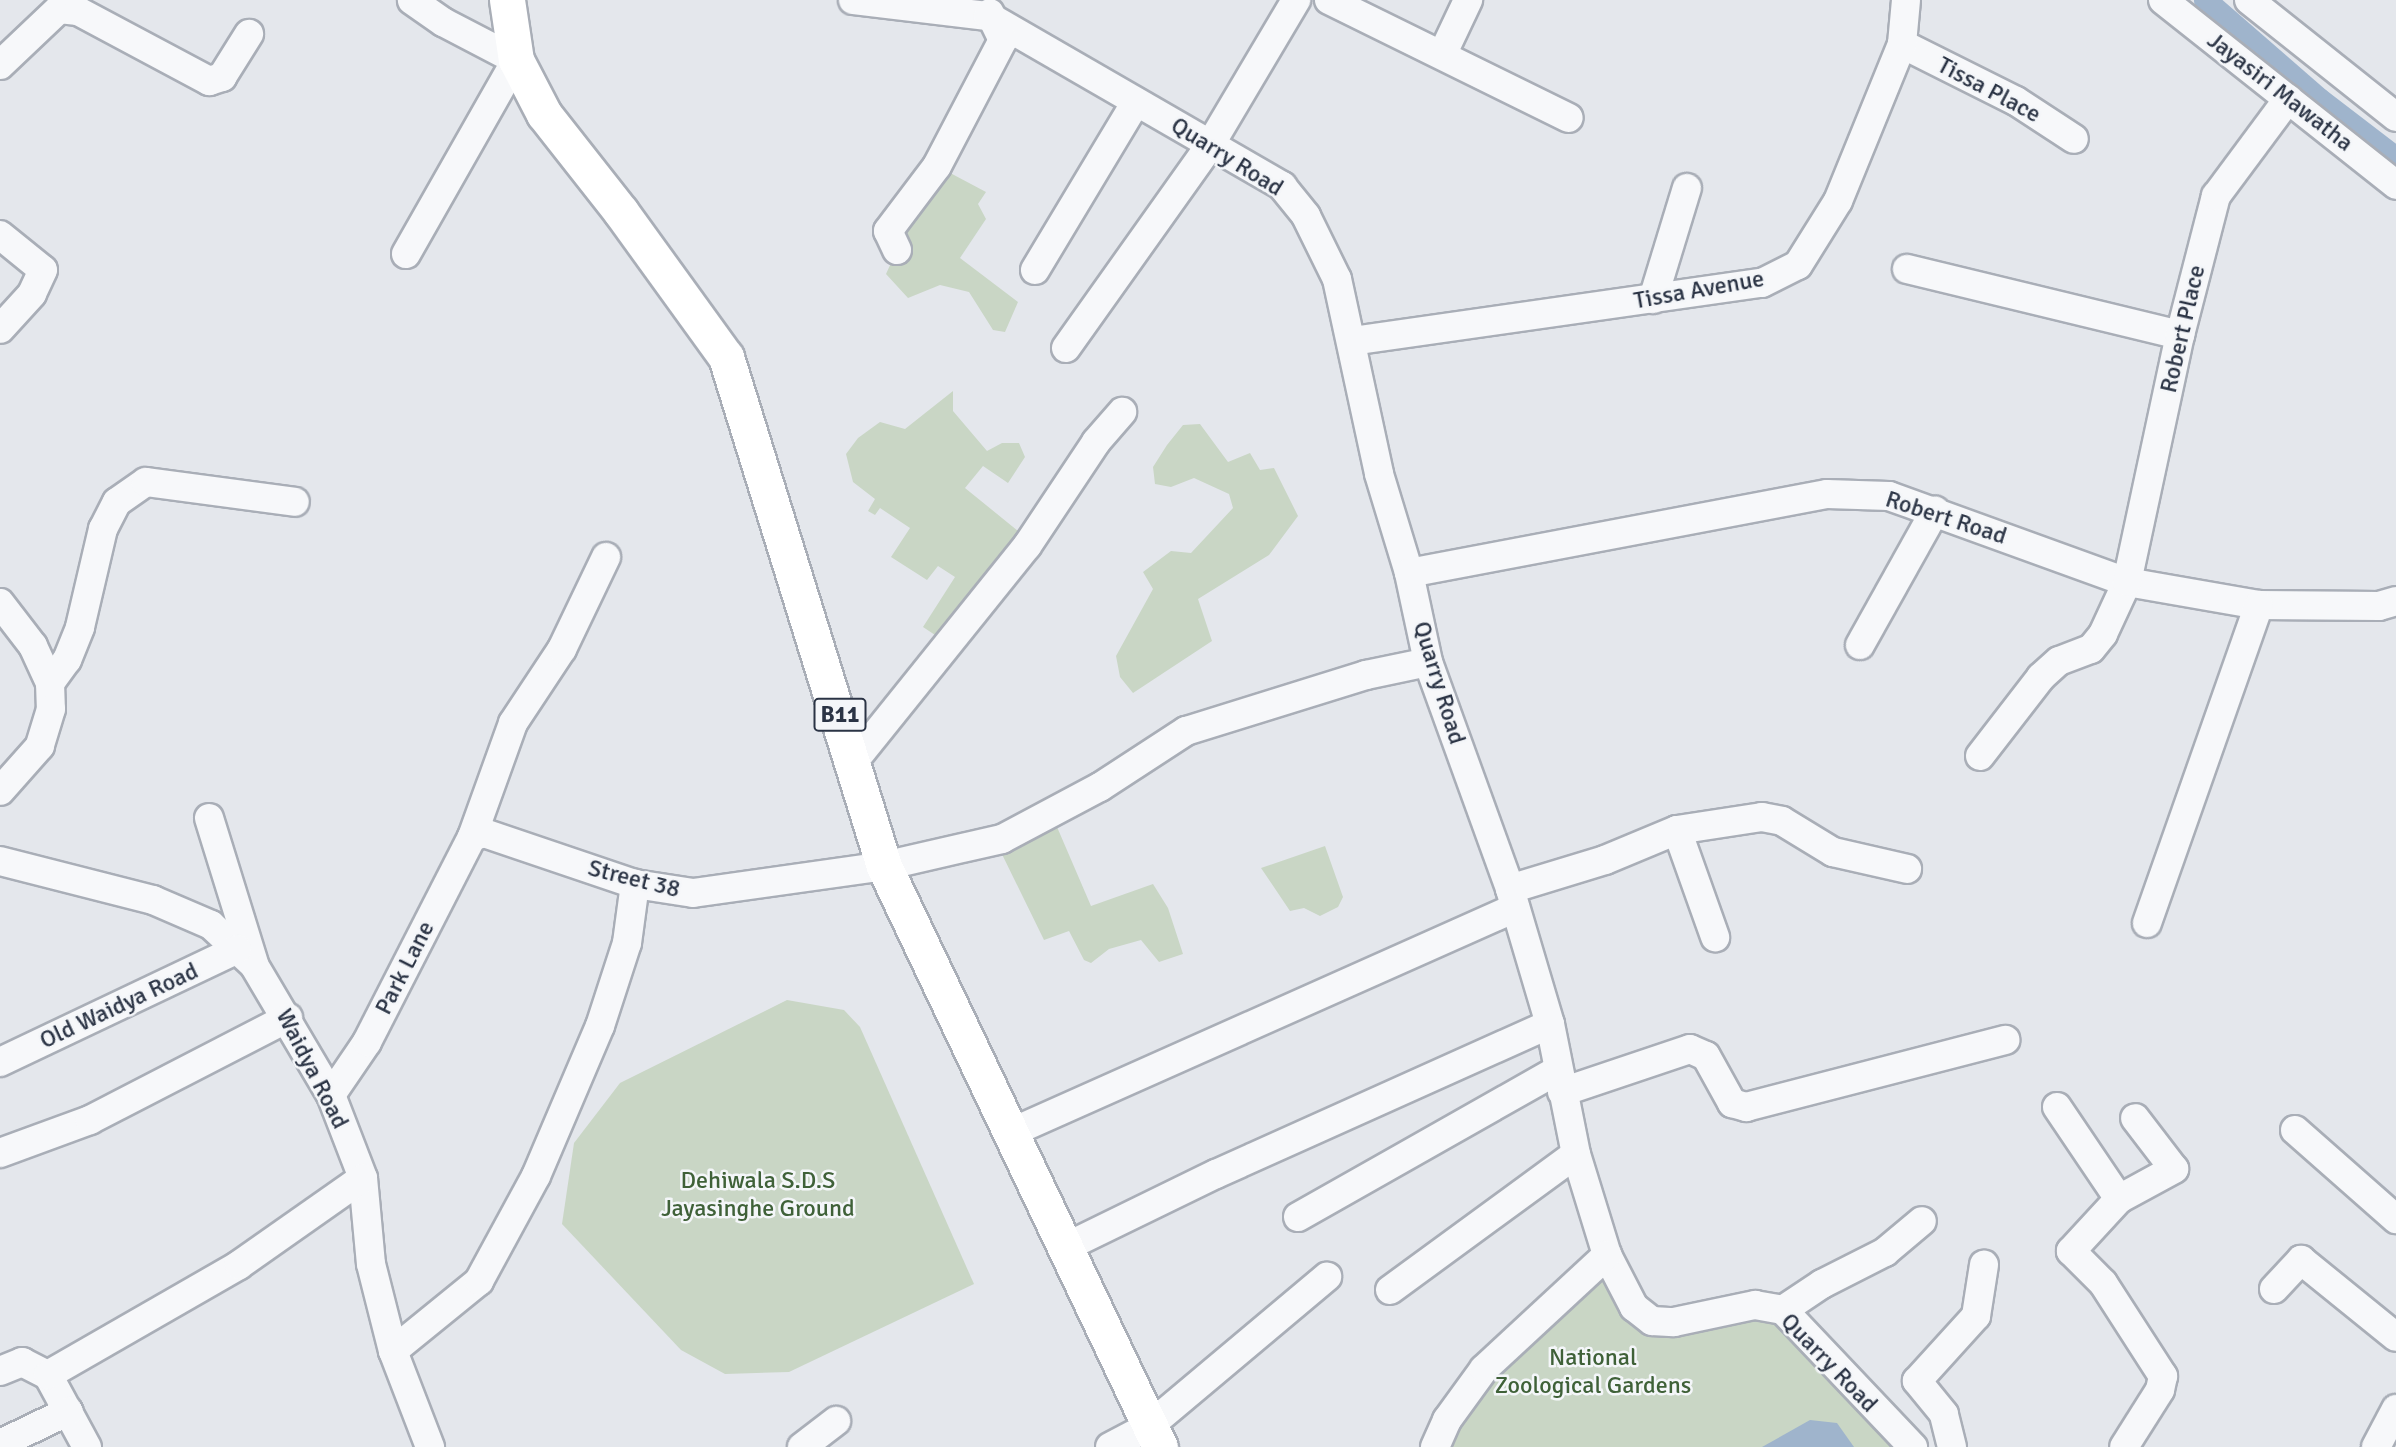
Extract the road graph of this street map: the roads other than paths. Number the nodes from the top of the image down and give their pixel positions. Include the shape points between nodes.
1 (412, 0) edge
2 (507, 0) edge
3 (853, 0) edge
4 (1296, 0) edge
5 (1329, 0) edge
6 (1468, 0) edge
7 (1906, 0) edge
8 (2163, 0) edge
9 (2249, 0) edge
10 (993, 8) edge
11 (249, 34) dead end
12 (1902, 44) junction
13 (1443, 53) junction
14 (516, 60) junction
15 (0, 65) edge
16 (2288, 99) junction
17 (1136, 102) junction
18 (2396, 117) edge
19 (1569, 118) dead end
20 (2074, 139) dead end
21 (1210, 145) junction
22 (2396, 185) edge
23 (1687, 188) dead end
24 (0, 235) edge
25 (897, 250) dead end
26 (406, 254) dead end
27 (1907, 269) dead end
28 (1035, 271) dead end
29 (1653, 299) junction
30 (0, 329) edge
31 (2180, 335) junction
32 (1352, 341) junction
33 (1066, 348) dead end
34 (1122, 412) dead end
35 (295, 502) dead end
36 (1935, 511) junction
37 (606, 557) dead end
38 (1409, 573) junction
39 (2127, 582) junction
40 (2396, 601) edge
41 (0, 603) edge
42 (2259, 605) junction
43 (1860, 645) dead end
44 (1428, 662) junction
45 (50, 682) junction
46 (1980, 756) dead end
47 (854, 761) junction
48 (0, 791) edge
49 (209, 818) dead end
50 (1677, 830) junction
51 (472, 837) junction
52 (0, 862) edge
53 (884, 866) junction
54 (1907, 869) dead end
55 (635, 884) junction
56 (1512, 898) junction
57 (2147, 923) dead end
58 (1715, 937) dead end
59 (246, 957) junction
60 (288, 1018) junction
61 (1550, 1024) junction
62 (2006, 1040) dead end
63 (0, 1062) edge
64 (1560, 1081) junction
65 (331, 1095) junction
66 (2057, 1107) dead end
67 (2135, 1118) dead end
68 (2294, 1130) dead end
69 (1010, 1133) junction
70 (0, 1153) edge
71 (1576, 1154) junction
72 (363, 1178) junction
73 (2119, 1199) junction
74 (1298, 1217) dead end
75 (2396, 1219) edge
76 (1922, 1220) dead end
77 (1064, 1248) junction
78 (1607, 1255) junction
79 (1984, 1265) dead end
80 (1327, 1277) dead end
81 (2274, 1289) dead end
82 (1390, 1290) dead end
83 (1783, 1311) junction
84 (2396, 1337) edge
85 (393, 1351) junction
86 (0, 1371) edge
87 (48, 1375) junction
88 (69, 1411) junction
89 (836, 1421) dead end
90 (1154, 1437) edge
91 (0, 1444) edge
92 (87, 1447) edge
93 (430, 1447) edge
94 (802, 1447) edge
95 (1110, 1447) edge
96 (1434, 1447) edge
97 (1913, 1447) edge
98 (1952, 1447) edge
99 (2124, 1447) edge

1 - 14 street via 443,22
2 - 14 main road, B11
3 - 10 street, Quarry Road
4 - 21 street
5 - 13 street
6 - 13 street
7 - 12 street, Tissa Avenue
8 - 16 street, Jayasiri Mawatha
9 - 18 street
10 - 17 street, Quarry Road
10 - 25 street via 1003,40 937,166 888,231
11 - 15 street via 222,77 208,81 78,11 59,9
12 - 20 street, Tissa Place via 2016,101
12 - 29 street, Tissa Avenue via 1838,201 1798,265 1762,283
13 - 19 street
14 - 26 street
14 - 47 main road, B11 via 544,114 726,356
16 - 22 street, Jayasiri Mawatha
16 - 31 street, Robert Place via 2216,196
17 - 21 street, Quarry Road
17 - 28 street
21 - 32 street, Quarry Road via 1282,186 1306,216 1337,279
21 - 33 street
23 - 29 street
24 - 30 street via 43,270 32,294
27 - 31 street
29 - 32 street, Tissa Avenue
31 - 39 street, Robert Place
32 - 38 street, Quarry Road via 1379,474
34 - 47 street via 1096,442 1027,546
35 - 45 street via 146,482 117,502 103,529 80,627 67,660
36 - 38 street, Robert Road via 1889,496 1827,494
36 - 39 street, Robert Road
36 - 43 street
37 - 51 street, Park Lane via 562,649 513,723
38 - 44 street, Quarry Road
39 - 42 street, Robert Road
39 - 46 street, Robert Place via 2091,649 2059,661 2041,677
40 - 42 street, Robert Road via 2379,606
41 - 45 street via 33,646
42 - 57 street
44 - 53 street, Street 38 via 1366,675 1186,731 1100,787 1002,839
44 - 56 street, Quarry Road
45 - 48 street via 51,709 40,746
47 - 53 main road, B11
49 - 59 street
50 - 54 street via 1762,817 1782,821 1833,852
50 - 56 street
50 - 58 street
51 - 55 street, Street 38 via 484,833
51 - 65 street, Park Lane via 367,1042
52 - 59 street, Waidya Road via 153,900 211,925
53 - 55 street, Street 38 via 693,893
53 - 69 main road, B11
55 - 85 street via 627,943 600,1026 536,1176 479,1281
56 - 61 street, Quarry Road
56 - 69 street
59 - 60 street, Waidya Road
59 - 63 street, Old Waidya Road
60 - 65 street, Waidya Road
60 - 70 street via 90,1120
61 - 64 street, Quarry Road
61 - 77 street via 1216,1174
62 - 64 street via 1746,1107 1732,1103 1706,1056 1690,1049
64 - 71 street, Quarry Road
64 - 74 street
65 - 72 street, Waidya Road
66 - 73 street
67 - 73 street via 2174,1169
68 - 75 street
69 - 77 main road, B11
71 - 78 street, Quarry Road
71 - 82 street
72 - 85 street, Waidya Road via 371,1264
72 - 87 street via 239,1265
73 - 99 street via 2071,1251 2103,1283 2163,1376 2160,1390
76 - 83 street via 1885,1252 1822,1284
77 - 90 main road, B11
78 - 83 street, Quarry Road via 1634,1307 1652,1321 1674,1322 1755,1305
78 - 96 street via 1484,1370 1447,1420
79 - 98 street via 1976,1315 1917,1381 1944,1414
80 - 90 street
81 - 84 street via 2301,1260
83 - 97 street, Quarry Road
85 - 93 street, Waidya Road
86 - 87 street via 22,1362
87 - 88 street
88 - 91 street
88 - 92 street
89 - 94 street
90 - 95 street

